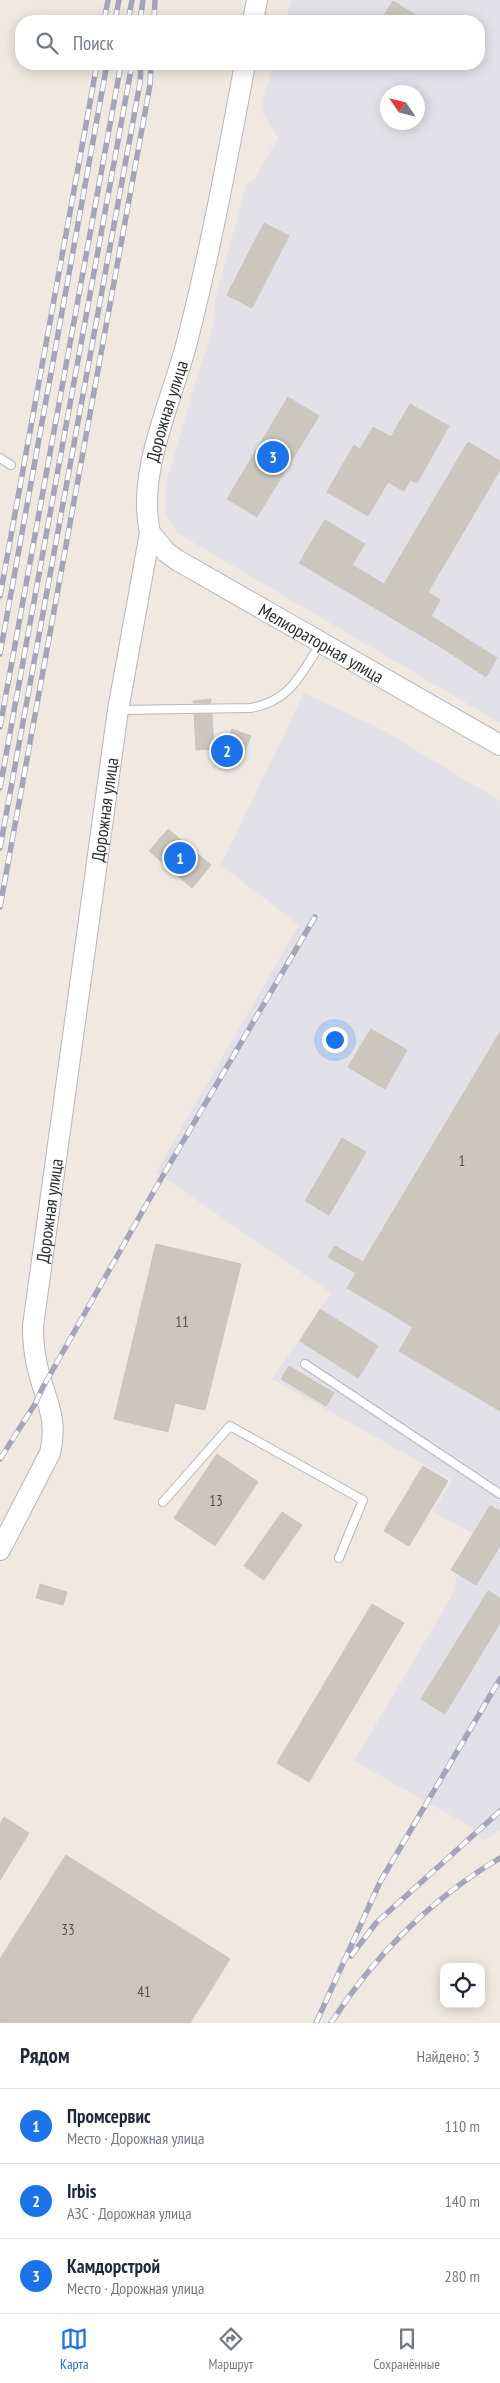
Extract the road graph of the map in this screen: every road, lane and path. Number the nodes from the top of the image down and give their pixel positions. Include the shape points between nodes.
1 (258, 0) edge
2 (254, 15) edge
3 (244, 70) edge
4 (0, 458) edge
5 (11, 465) dead end
6 (150, 532) junction
7 (322, 641) junction
8 (118, 710) junction
9 (500, 745) edge
10 (305, 1364) dead end
11 (500, 1494) edge
12 (163, 1502) dead end
13 (0, 1550) edge
14 (339, 1558) dead end

1 - 2 street
3 - 6 street, Дорожная улица via 188,339 147,480
4 - 5 lane
6 - 7 street, Мелиораторная улица via 177,560
6 - 8 street, Дорожная улица
7 - 8 lane via 294,685 270,704 250,708
7 - 9 street, Мелиораторная улица
8 - 13 street, Дорожная улица via 33,1326 37,1365 54,1424 53,1439 46,1461
10 - 11 lane
12 - 14 lane via 230,1426 363,1500

